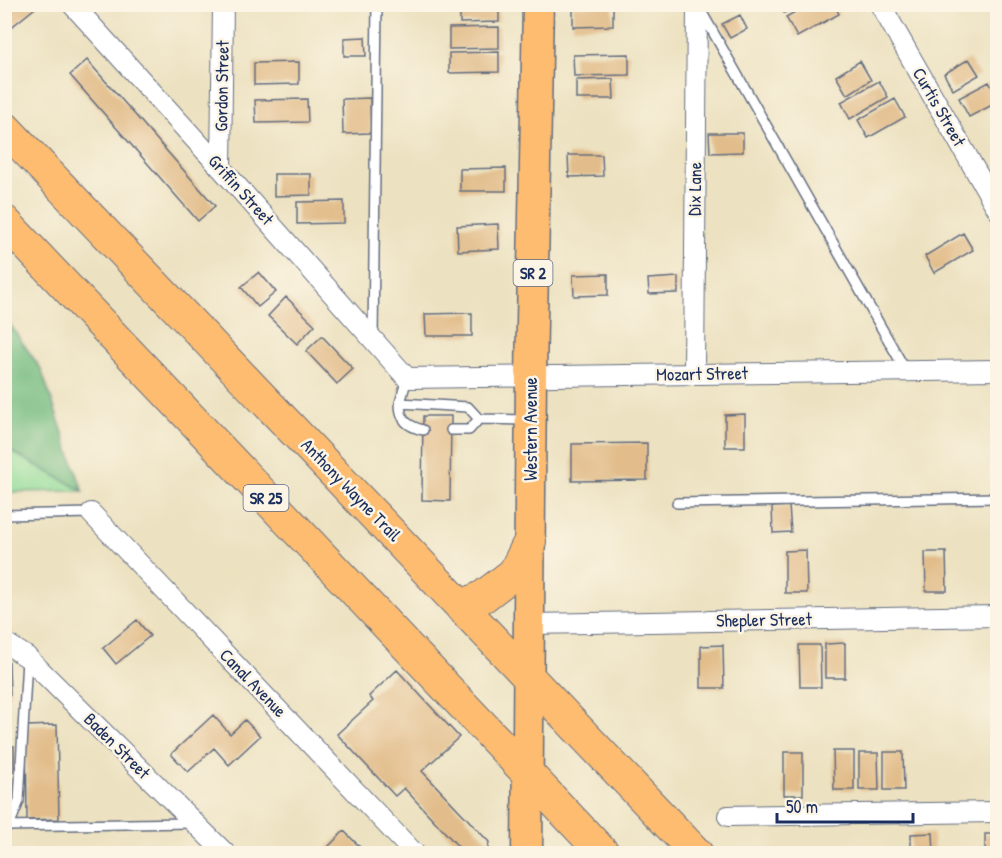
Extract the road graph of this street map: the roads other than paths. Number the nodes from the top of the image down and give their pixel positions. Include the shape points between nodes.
1 (72, 4) edge
2 (223, 4) edge
3 (377, 4) edge
4 (538, 4) edge
5 (880, 4) edge
6 (697, 5) edge
7 (4, 127) edge
8 (221, 168) junction
9 (998, 210) edge
10 (4, 221) edge
11 (373, 340) junction
12 (998, 370) edge
13 (906, 371) junction
14 (694, 374) junction
15 (531, 376) junction
16 (407, 378) junction
17 (400, 403) junction
18 (479, 419) junction
19 (531, 420) junction
20 (423, 430) dead end
21 (450, 430) dead end
22 (998, 498) edge
23 (677, 503) dead end
24 (92, 513) joint
25 (4, 515) edge
26 (530, 541) junction
27 (461, 607) junction
28 (998, 616) edge
29 (530, 624) junction
30 (4, 642) edge
31 (27, 657) junction
32 (528, 677) junction
33 (527, 774) junction
34 (998, 813) edge
35 (728, 816) dead end
36 (195, 823) junction
37 (7, 826) edge
38 (226, 854) edge
39 (414, 854) edge
40 (527, 854) edge
41 (604, 854) edge
42 (697, 854) edge

1 - 8 street, Griffin Street
2 - 8 street, Gordon Street
3 - 11 lane
4 - 15 main road, Western Avenue / SR 2
5 - 9 street, Curtis Street
6 - 13 lane
6 - 14 street, Dix Lane
7 - 27 highway, Anthony Wayne Trail
8 - 11 street, Griffin Street
10 - 33 highway, SR 25
11 - 16 street, Griffin Street
12 - 13 street, Mozart Street
13 - 14 street, Mozart Street
14 - 15 street, Mozart Street
15 - 16 street, Mozart Street
15 - 19 main road, Western Avenue / SR 2
16 - 17 lane
17 - 18 lane via 468,407
17 - 20 lane via 403,420 410,427
18 - 19 lane
18 - 21 lane via 469,430
19 - 26 main road, Western Avenue / SR 2
22 - 23 lane
24 - 25 lane
24 - 39 street, Canal Avenue
26 - 27 highway via 514,573 484,596
26 - 29 main road, Western Avenue / SR 2
27 - 32 highway, Anthony Wayne Trail
28 - 29 street, Shepler Street
29 - 32 main road, Western Avenue / SR 2
30 - 31 street, Baden Street
31 - 36 street, Baden Street
31 - 37 lane via 20,801
32 - 33 main road, Western Avenue / SR 2
32 - 42 highway, Anthony Wayne Trail
33 - 40 main road, Western Avenue / SR 2
33 - 41 highway, SR 25
34 - 35 street
36 - 37 lane
36 - 38 street, Baden Street

